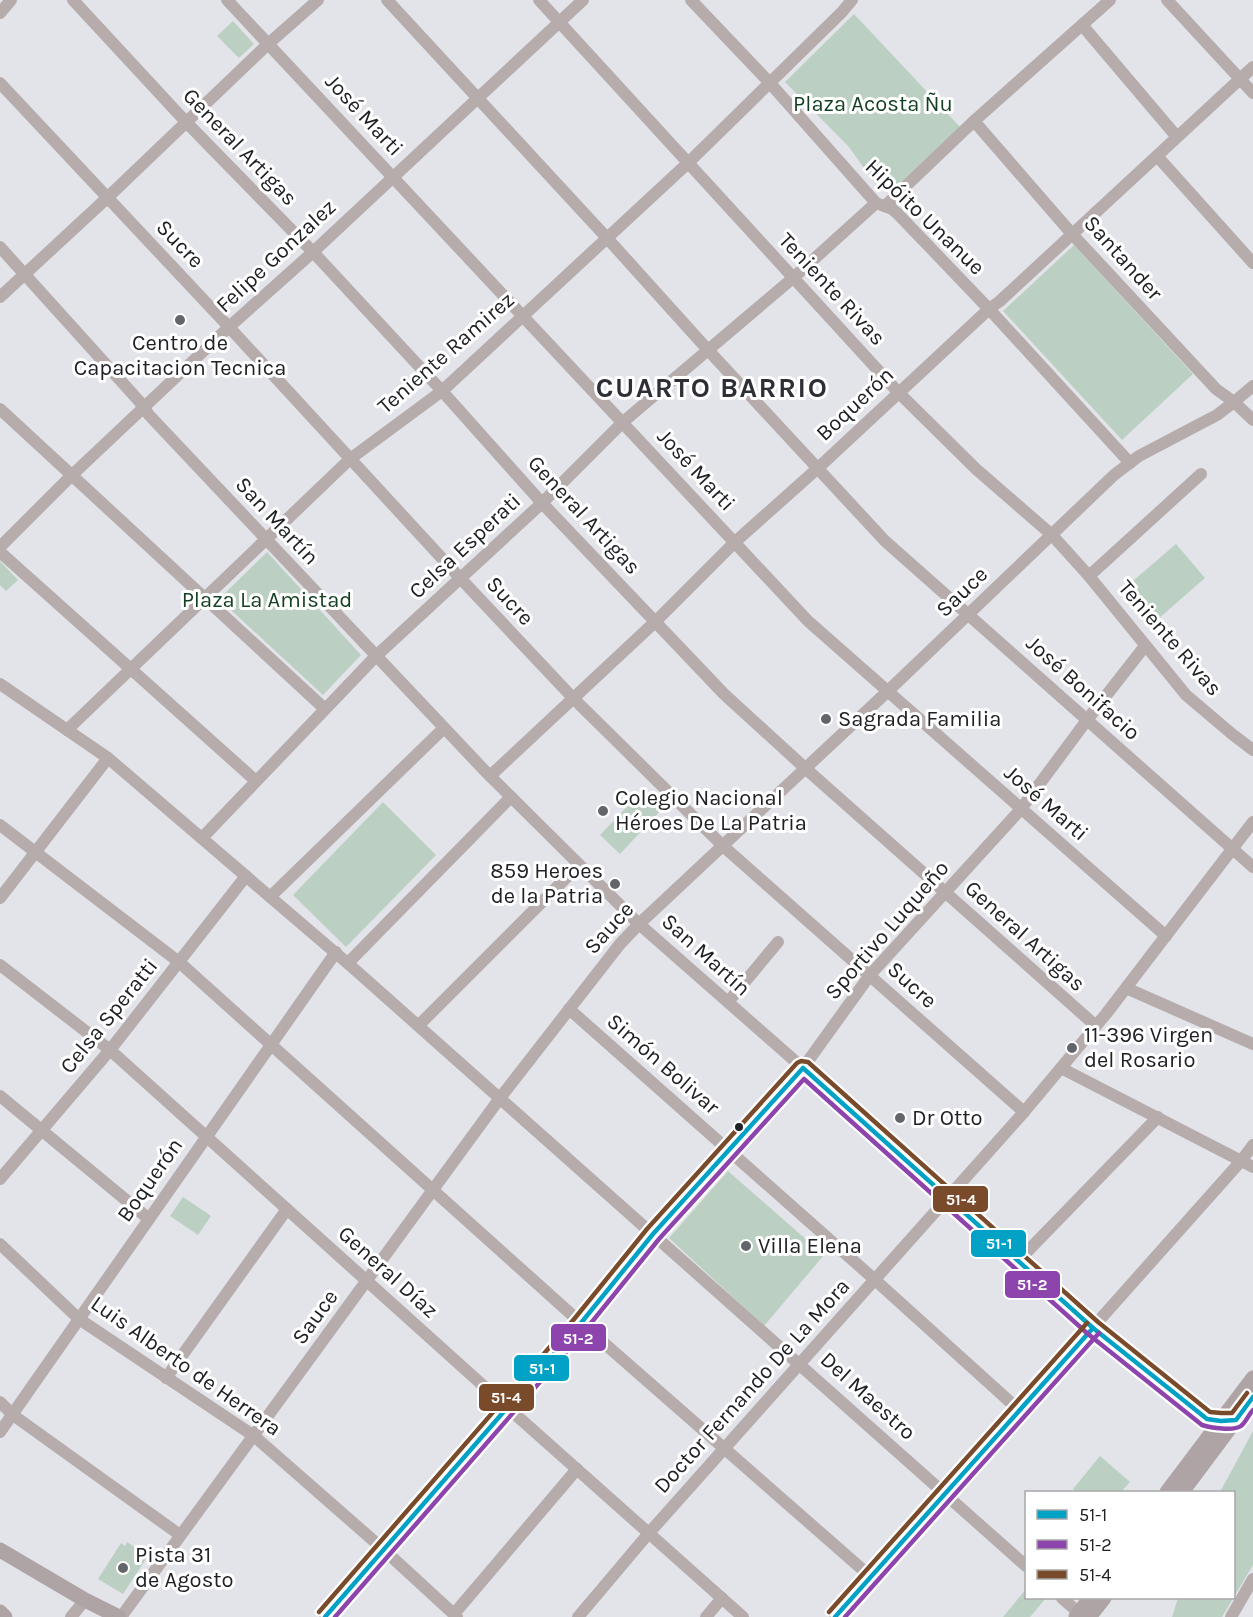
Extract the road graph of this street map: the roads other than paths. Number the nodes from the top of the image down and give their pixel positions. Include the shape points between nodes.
1 (11, 0) edge
2 (73, 0) edge
3 (227, 0) edge
4 (318, 0) edge
5 (387, 0) edge
6 (539, 0) edge
7 (583, 0) edge
8 (691, 0) edge
9 (1110, 0) edge
10 (1167, 0) edge
11 (849, 1) edge
12 (0, 13) edge
13 (560, 21) junction
14 (1082, 25) junction
15 (268, 44) junction
16 (1253, 67) edge
17 (1240, 79) junction
18 (769, 82) junction
19 (0, 83) edge
20 (1253, 93) edge
21 (477, 97) junction
22 (976, 118) junction
23 (186, 122) junction
24 (1177, 137) junction
25 (1157, 156) junction
26 (688, 163) junction
27 (392, 176) junction
28 (107, 198) junction
29 (880, 204) junction
30 (1072, 234) junction
31 (607, 238) junction
32 (0, 247) edge
33 (313, 252) junction
34 (1253, 263) edge
35 (25, 274) junction
36 (793, 278) junction
37 (0, 297) edge
38 (989, 309) junction
39 (523, 316) junction
40 (230, 327) junction
41 (708, 350) junction
42 (1253, 386) edge
43 (442, 391) junction
44 (898, 392) junction
45 (1234, 402) junction
46 (0, 409) edge
47 (145, 409) junction
48 (1253, 420) edge
49 (623, 422) junction
50 (350, 459) junction
51 (1130, 463) junction
52 (818, 468) junction
53 (1201, 474) dead end
54 (71, 476) junction
55 (542, 502) junction
56 (1052, 535) junction
57 (266, 540) junction
58 (735, 542) junction
59 (0, 547) edge
60 (0, 552) edge
61 (1089, 576) junction
62 (461, 579) junction
63 (205, 598) junction
64 (969, 615) junction
65 (655, 622) junction
66 (1146, 646) junction
67 (376, 656) junction
68 (131, 669) junction
69 (0, 684) edge
70 (888, 691) junction
71 (573, 698) junction
72 (326, 709) junction
73 (1087, 720) junction
74 (444, 728) junction
75 (67, 730) junction
76 (1253, 750) edge
77 (108, 758) junction
78 (805, 768) junction
79 (490, 776) junction
80 (256, 781) junction
81 (510, 797) junction
82 (1022, 809) junction
83 (1253, 822) edge
84 (0, 825) edge
85 (202, 838) junction
86 (723, 846) junction
87 (1233, 849) junction
88 (35, 853) junction
89 (579, 865) junction
90 (1253, 867) edge
91 (246, 876) junction
92 (945, 892) junction
93 (270, 897) junction
94 (0, 898) edge
95 (639, 924) junction
96 (1166, 936) junction
97 (778, 942) dead end
98 (336, 952) junction
99 (178, 962) junction
100 (0, 965) edge
101 (350, 965) junction
102 (870, 975) junction
103 (1126, 988) junction
104 (728, 1002) junction
105 (569, 1009) junction
106 (419, 1025) junction
107 (1096, 1026) junction
108 (1253, 1044) edge
109 (271, 1045) junction
110 (110, 1050) junction
111 (803, 1068) junction
112 (1061, 1068) junction
113 (0, 1096) edge
114 (500, 1098) junction
115 (1024, 1112) junction
116 (1158, 1117) junction
117 (42, 1131) junction
118 (207, 1136) junction
119 (1253, 1145) edge
120 (729, 1149) junction
121 (1241, 1161) junction
122 (1253, 1167) edge
123 (0, 1179) edge
124 (433, 1191) junction
125 (947, 1198) junction
126 (287, 1209) junction
127 (149, 1219) junction
128 (653, 1234) junction
129 (0, 1244) edge
130 (1018, 1261) junction
131 (874, 1279) junction
132 (368, 1281) junction
133 (80, 1319) junction
134 (581, 1323) junction
135 (1093, 1328) junction
136 (800, 1364) junction
137 (166, 1378) junction
138 (1253, 1378) edge
139 (1253, 1397) edge
140 (0, 1402) edge
141 (507, 1407) junction
142 (1019, 1410) junction
143 (12, 1415) junction
144 (1229, 1420) junction
145 (0, 1432) edge
146 (254, 1436) junction
147 (724, 1449) junction
148 (577, 1469) junction
149 (1168, 1491) edge
150 (1183, 1491) edge
151 (945, 1493) junction
152 (649, 1533) junction
153 (180, 1535) junction
154 (382, 1549) junction
155 (0, 1550) edge
156 (1025, 1565) edge
157 (871, 1577) junction
158 (1253, 1579) edge
159 (722, 1598) junction
160 (1063, 1599) edge
161 (1090, 1599) edge
162 (1103, 1599) edge
163 (85, 1600) junction
164 (0, 1612) edge
165 (456, 1616) edge
166 (1082, 1616) edge
167 (5, 1617) edge
168 (71, 1617) edge
169 (120, 1617) edge
170 (325, 1617) edge
171 (578, 1617) edge
172 (706, 1617) edge
173 (743, 1617) edge
174 (835, 1617) edge
175 (1231, 1617) edge

1 - 12 street
2 - 23 street, General Artigas
3 - 15 street, José Marti
4 - 15 street
5 - 21 street, José Bonifacio
6 - 13 street, Teniente Rivas
7 - 13 street, Felipe Gonzalez
8 - 18 street, Hipóito Unanue
9 - 14 street
10 - 17 street
11 - 18 street, Teniente Ramirez
13 - 21 street, Felipe Gonzalez
13 - 26 street, Teniente Rivas
14 - 22 street
14 - 24 street
15 - 23 street
15 - 27 street, José Marti
16 - 17 street, Boquerón
17 - 20 street
17 - 24 street, Boquerón
18 - 26 street, Teniente Ramirez
18 - 29 street, Hipóito Unanue
19 - 28 street, Sucre
21 - 27 street, Felipe Gonzalez
21 - 31 street, José Bonifacio
22 - 29 street, Celsa Esperati
22 - 30 street, Santander
23 - 28 street
23 - 33 street, General Artigas
24 - 25 street, Boquerón
25 - 30 street, Boquerón
25 - 34 street
26 - 31 street, Teniente Ramirez
26 - 36 street, Teniente Rivas
27 - 33 street, Felipe Gonzalez
27 - 39 street, José Marti
28 - 35 street
28 - 40 street, Sucre
29 - 36 street, Celsa Esperati
29 - 38 street, Hipóito Unanue via 897,213
30 - 38 street, Boquerón
30 - 45 street, Santander via 1216,389
31 - 39 street, Teniente Ramirez
31 - 41 street, José Bonifacio
32 - 35 street, San Martín
33 - 40 street, Felipe Gonzalez
33 - 43 street, General Artigas
35 - 37 street
35 - 47 street, San Martín
36 - 41 street, Celsa Esperati
36 - 44 street, Teniente Rivas
38 - 44 street, Boquerón
38 - 51 street, Hipóito Unanue
39 - 43 street, Teniente Ramirez
39 - 49 street, José Marti
40 - 47 street, Felipe Gonzalez
40 - 50 street, Sucre
41 - 49 street, Celsa Esperati
41 - 52 street, José Bonifacio
42 - 45 street, Sauce
43 - 50 street, Teniente Ramirez
43 - 55 street, General Artigas
44 - 52 street, Boquerón
44 - 56 street, Teniente Rivas via 975,469
45 - 48 street, Santander
45 - 51 street, Sauce
46 - 54 street
47 - 54 street, Felipe Gonzalez
47 - 57 street, San Martín
49 - 55 street, Celsa Esperati
49 - 58 street, José Marti
50 - 57 street, Teniente Ramirez
50 - 62 street, Sucre
51 - 56 street, Sauce
52 - 58 street, Boquerón
52 - 64 street, José Bonifacio via 885,541
53 - 61 street
54 - 59 street, Felipe Gonzalez
54 - 63 street
55 - 62 street, Celsa Esperati
55 - 65 street, General Artigas
56 - 61 street, Teniente Rivas
56 - 64 street, Sauce
57 - 63 street, Teniente Ramirez
57 - 67 street, San Martín
58 - 65 street, Boquerón
58 - 70 street, José Marti via 808,621
60 - 68 street
61 - 66 street, Teniente Rivas
62 - 67 street, Celsa Esperati
62 - 71 street, Sucre
63 - 68 street, Teniente Ramirez
63 - 72 street
64 - 70 street, Sauce
64 - 73 street, José Bonifacio
65 - 71 street, Boquerón
65 - 78 street, General Artigas via 724,694
66 - 73 street, Sportivo Luqueño
66 - 76 street, Teniente Rivas via 1186,695
67 - 72 street, Celsa Esperati
67 - 74 street, San Martín
68 - 75 street, Teniente Ramirez
68 - 80 street
69 - 75 street, Del Maestro
70 - 78 street, Sauce
70 - 82 street, José Marti
71 - 79 street, Boquerón
71 - 86 street, Sucre
72 - 80 street, Celsa Esperati
73 - 82 street, Sportivo Luqueño
73 - 87 street, José Bonifacio
74 - 79 street, San Martín
74 - 93 street
75 - 77 street, Del Maestro
77 - 85 street, Del Maestro
77 - 88 street
78 - 86 street, Sauce
78 - 92 street, General Artigas
79 - 81 street, San Martín
80 - 85 street, Celsa Esperati
81 - 89 street, San Martín
81 - 101 street
82 - 92 street, Sportivo Luqueño
82 - 96 street, José Marti
83 - 87 street, Doctor Fernando De La Mora
84 - 88 street
85 - 91 street, Del Maestro
86 - 95 street, Sauce
86 - 102 street, Sucre
87 - 90 street, José Bonifacio
87 - 96 street, Doctor Fernando De La Mora
88 - 94 street
88 - 99 street
89 - 95 street, San Martín
89 - 106 street
91 - 93 street, Del Maestro
91 - 99 street, Celsa Speratti
92 - 102 street, Sportivo Luqueño
92 - 107 street, General Artigas
93 - 98 street, Del Maestro
95 - 104 street, San Martín
95 - 105 street, Sauce
96 - 103 street, Doctor Fernando De La Mora
97 - 104 street
98 - 101 street, Del Maestro
98 - 109 street, Boquerón
99 - 109 street
99 - 110 street, Celsa Speratti
100 - 110 street, General Díaz
101 - 106 street, Del Maestro
102 - 111 street, Sportivo Luqueño
102 - 115 street, Sucre
103 - 107 street, Doctor Fernando De La Mora
103 - 108 street
104 - 111 street, San Martín
105 - 114 street, Sauce
105 - 120 street, Simón Bolivar
106 - 114 street, Del Maestro
107 - 112 street, Doctor Fernando De La Mora
109 - 118 street, Boquerón
109 - 124 street
110 - 117 street, Celsa Speratti
110 - 118 street, General Díaz
111 - 120 street, Sportivo Luqueño
111 - 125 street, San Martín
112 - 115 street, Doctor Fernando De La Mora
112 - 116 street
113 - 117 street
114 - 124 street, Sauce
114 - 128 street, Del Maestro
115 - 125 street, Doctor Fernando De La Mora
116 - 121 street
116 - 130 street
117 - 123 street, Celsa Speratti
117 - 127 street
118 - 126 street, General Díaz
118 - 127 street, Boquerón
119 - 121 street
120 - 128 street, Sportivo Luqueño
120 - 131 street, Simón Bolivar
121 - 122 street
121 - 135 street
124 - 132 street, Sauce
124 - 134 street
125 - 130 street, San Martín
125 - 131 street, Doctor Fernando De La Mora
126 - 132 street, General Díaz
126 - 137 street
127 - 133 street, Boquerón
128 - 134 street, Sportivo Luqueño
128 - 136 street, Del Maestro
129 - 133 street, Luis Alberto de Herrera
130 - 135 street, San Martín
131 - 136 street, Doctor Fernando De La Mora
131 - 142 street, Simón Bolivar
132 - 141 street, General Díaz
132 - 146 street, Sauce
133 - 137 street, Luis Alberto de Herrera
133 - 143 street, Boquerón
134 - 141 street, Sportivo Luqueño
134 - 147 street
135 - 142 street
135 - 144 street, San Martín via 1208,1419
136 - 147 street, Doctor Fernando De La Mora
136 - 151 street, Del Maestro
137 - 146 street, Luis Alberto de Herrera
138 - 144 main road
139 - 144 main road
140 - 143 street
141 - 148 street, General Díaz
141 - 154 street, Sportivo Luqueño
142 - 151 street
143 - 145 street, Boquerón
143 - 153 street
144 - 149 main road
144 - 150 main road
146 - 153 street, Sauce
146 - 154 street, Luis Alberto de Herrera
147 - 152 street, Doctor Fernando De La Mora
147 - 157 street
148 - 152 street, General Díaz
148 - 165 street
151 - 156 street, Del Maestro
151 - 157 street
152 - 159 street, General Díaz
152 - 171 street, Doctor Fernando De La Mora
153 - 169 street, Sauce
154 - 165 street, Luis Alberto de Herrera
154 - 170 street, Sportivo Luqueño
155 - 163 main road
157 - 174 street
158 - 175 street
159 - 172 street
159 - 173 street, General Díaz
160 - 166 street
161 - 166 main road
162 - 166 main road
163 - 168 street
163 - 169 main road
164 - 167 main road

